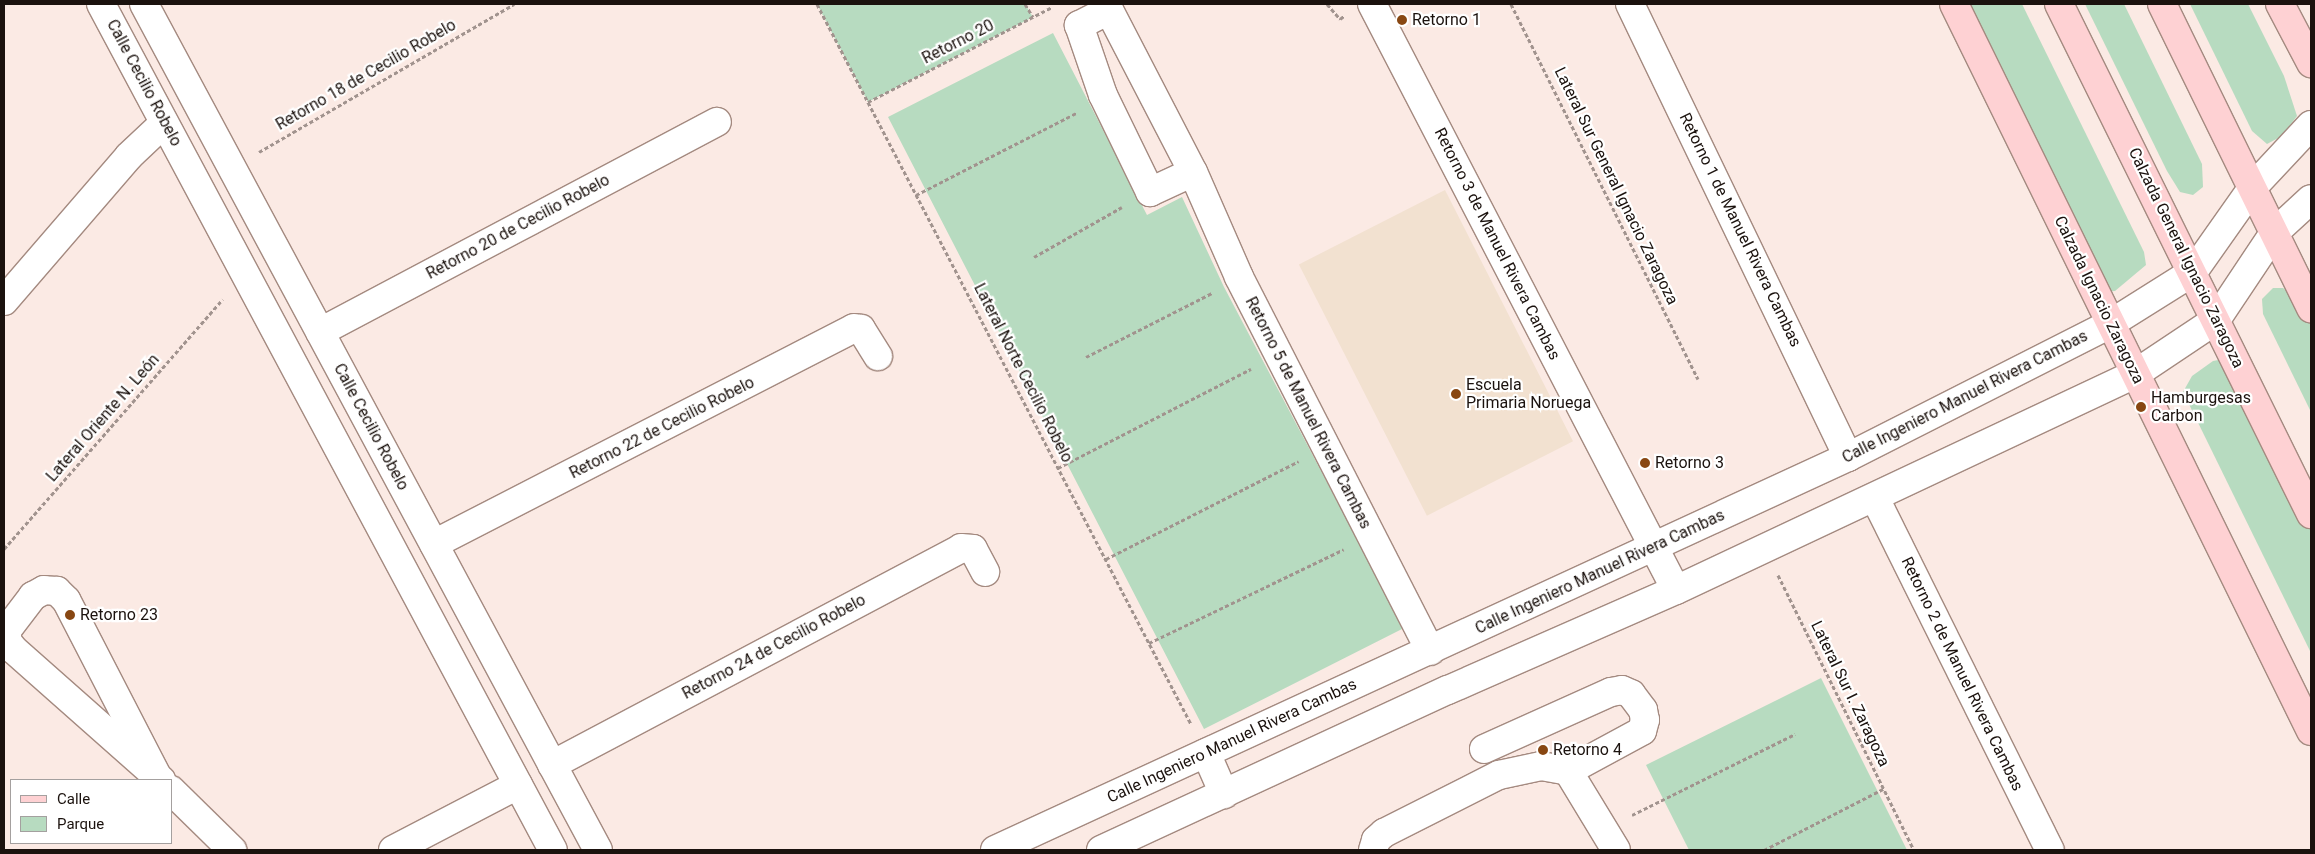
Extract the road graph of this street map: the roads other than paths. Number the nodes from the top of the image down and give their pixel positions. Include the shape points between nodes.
1 (101, 4) edge
2 (144, 4) edge
3 (1372, 4) edge
4 (1630, 4) edge
5 (1954, 4) edge
6 (2059, 4) edge
7 (2162, 4) edge
8 (2280, 4) edge
9 (1109, 7) edge
10 (2311, 64) edge
11 (717, 122) dead end
12 (164, 123) junction
13 (2311, 125) edge
14 (1193, 172) junction
15 (2254, 187) junction
16 (2311, 199) edge
17 (2274, 233) junction
18 (284, 267) junction
19 (2193, 272) junction
20 (251, 284) junction
21 (4, 301) edge
22 (2311, 308) edge
23 (2216, 320) junction
24 (2110, 324) junction
25 (320, 332) junction
26 (878, 356) dead end
27 (2135, 374) junction
28 (1848, 457) junction
29 (1875, 498) junction
30 (2311, 514) edge
31 (434, 544) junction
32 (1654, 546) junction
33 (985, 572) dead end
34 (1676, 590) junction
35 (1430, 651) junction
36 (496, 664) junction
37 (463, 682) junction
38 (2311, 731) edge
39 (1484, 749) dead end
40 (1206, 753) junction
41 (552, 765) junction
42 (1568, 771) junction
43 (160, 779) edge
44 (162, 779) edge
45 (518, 785) junction
46 (172, 791) edge
47 (1224, 794) junction
48 (1610, 840) edge
49 (232, 850) edge
50 (393, 850) edge
51 (553, 850) edge
52 (598, 850) edge
53 (995, 850) edge
54 (1101, 850) edge
55 (1373, 850) edge
56 (2050, 850) edge

1 - 12 street, Calle Cecilio Robelo
2 - 18 street, Calle Cecilio Robelo
3 - 32 street, Retorno 3 de Manuel Rivera Cambas
4 - 28 street, Retorno 1 de Manuel Rivera Cambas
5 - 24 main road, Calzada Ignacio Zaragoza
6 - 19 main road, Calzada General Ignacio Zaragoza
7 - 15 main road
8 - 10 main road
9 - 14 street, Retorno 5 de Manuel Rivera Cambas
9 - 14 street, Retorno 5 de Manuel Rivera Cambas via 1080,25 1103,95 1150,192
11 - 25 street, Retorno 20 de Cecilio Robelo
12 - 20 street, Calle Cecilio Robelo
12 - 21 street via 129,156
13 - 15 street
14 - 35 street, Retorno 5 de Manuel Rivera Cambas via 1239,277
15 - 17 main road
15 - 19 street
16 - 17 street
17 - 22 main road
17 - 23 street
18 - 20 street
18 - 25 street, Calle Cecilio Robelo
19 - 23 main road, Calzada General Ignacio Zaragoza
19 - 24 street, Calle Ingeniero Manuel Rivera Cambas
20 - 37 street, Calle Cecilio Robelo
23 - 27 street
23 - 30 main road, Calzada General Ignacio Zaragoza
24 - 27 main road, Calzada Ignacio Zaragoza
24 - 28 street, Calle Ingeniero Manuel Rivera Cambas
25 - 31 street, Calle Cecilio Robelo
26 - 31 street, Retorno 22 de Cecilio Robelo via 861,329 854,328
27 - 29 street
27 - 38 main road, Calzada Ignacio Zaragoza
28 - 32 street, Calle Ingeniero Manuel Rivera Cambas
29 - 34 street
29 - 56 street, Retorno 2 de Manuel Rivera Cambas
31 - 36 street, Calle Cecilio Robelo
32 - 34 street, Retorno 3 de Manuel Rivera Cambas
32 - 35 street, Calle Ingeniero Manuel Rivera Cambas
33 - 41 street, Retorno 24 de Cecilio Robelo via 973,549 961,548
34 - 47 street via 1448,690
35 - 40 street, Calle Ingeniero Manuel Rivera Cambas
36 - 37 street
36 - 41 street, Calle Cecilio Robelo
37 - 45 street, Calle Cecilio Robelo
39 - 42 street via 1611,692 1622,690 1632,694 1643,710 1642,731
40 - 47 street
40 - 53 street, Calle Ingeniero Manuel Rivera Cambas
41 - 52 street, Calle Cecilio Robelo
42 - 48 street
42 - 55 street via 1541,766 1499,775 1384,833 1376,840
43 - 44 street via 10,645 7,630 33,596 44,590 57,592 66,600
45 - 50 street
45 - 51 street, Calle Cecilio Robelo
46 - 49 street
47 - 54 street

